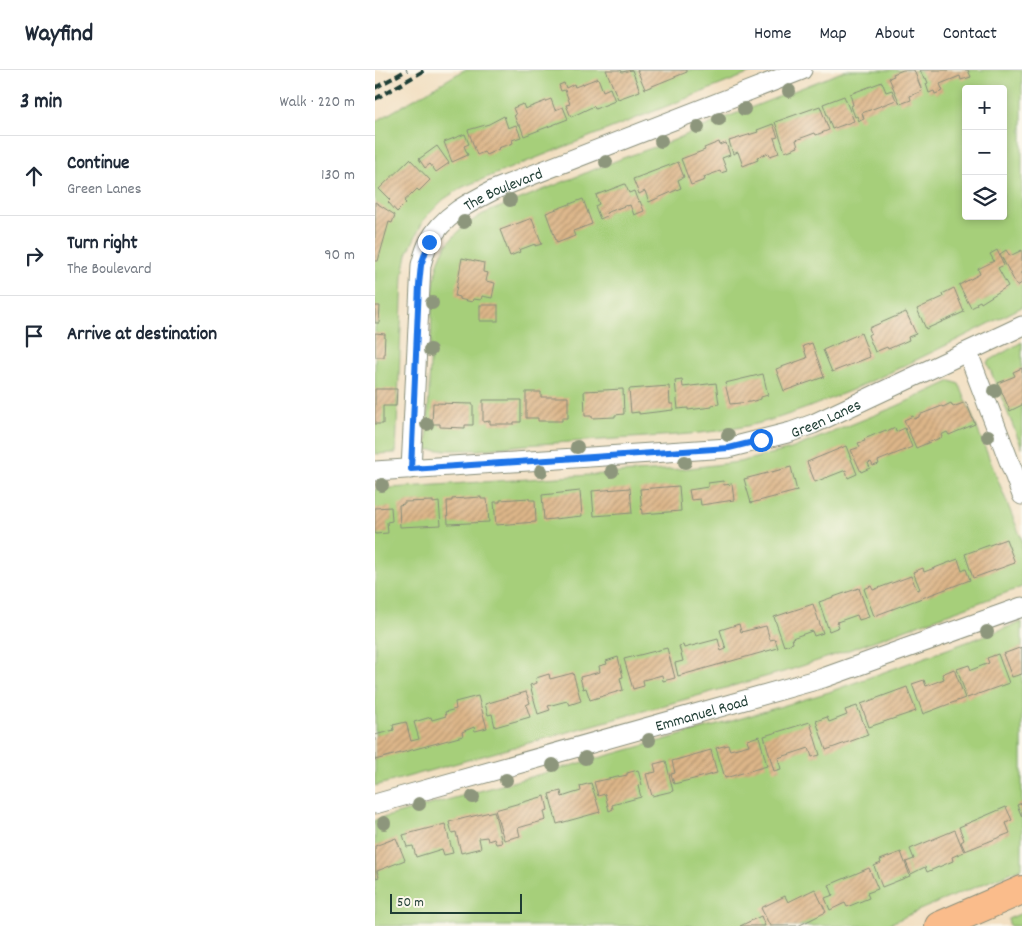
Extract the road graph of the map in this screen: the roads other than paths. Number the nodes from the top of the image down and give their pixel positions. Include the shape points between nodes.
1 (802, 70) edge
2 (1022, 326) edge
3 (968, 353) junction
4 (411, 469) junction
5 (375, 471) edge
6 (1022, 495) edge
7 (1022, 607) edge
8 (375, 804) edge
9 (1022, 890) edge
10 (939, 926) edge

1 - 4 street, The Boulevard via 496,189 444,221 429,242 421,265
2 - 3 street, Green Lanes
3 - 4 street, Green Lanes via 806,427 729,448
3 - 6 street
4 - 5 street, Green Lanes
7 - 8 street, Emmanuel Road via 823,678
9 - 10 main road

